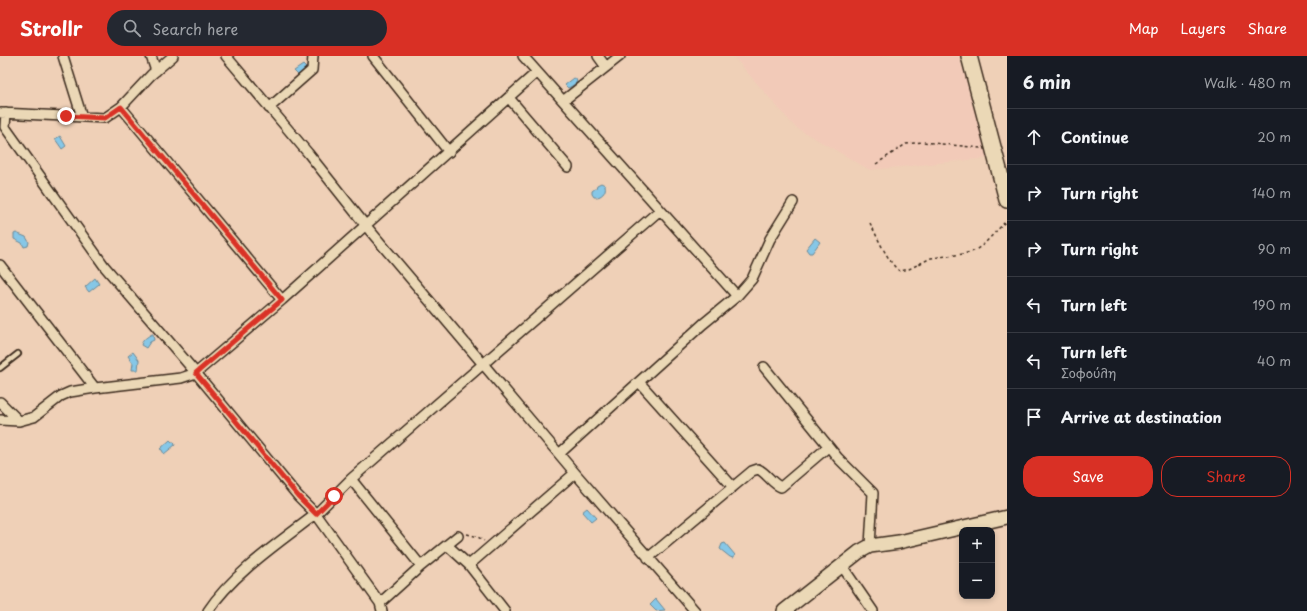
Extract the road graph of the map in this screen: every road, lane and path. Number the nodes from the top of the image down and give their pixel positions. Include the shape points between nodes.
1 (63, 56) edge
2 (151, 56) edge
3 (173, 56) edge
4 (226, 56) edge
5 (313, 56) edge
6 (373, 56) edge
7 (523, 56) edge
8 (598, 56) edge
9 (620, 56) edge
10 (969, 56) edge
11 (606, 66) junction
12 (156, 71) junction
13 (537, 72) junction
14 (509, 98) junction
15 (563, 101) junction
16 (121, 107) junction
17 (269, 108) junction
18 (3, 113) edge
19 (82, 117) junction
20 (993, 149) junction
21 (449, 152) junction
22 (876, 164) dead end
23 (568, 167) dead end
24 (1003, 168) edge
25 (1007, 200) edge
26 (793, 202) dead end
27 (660, 210) junction
28 (1007, 220) edge
29 (870, 223) dead end
30 (366, 226) junction
31 (0, 265) edge
32 (737, 296) junction
33 (282, 300) junction
34 (18, 354) dead end
35 (483, 364) junction
36 (764, 367) dead end
37 (0, 368) edge
38 (196, 373) junction
39 (639, 382) junction
40 (95, 388) junction
41 (0, 402) edge
42 (0, 420) edge
43 (19, 422) junction
44 (828, 447) junction
45 (559, 454) junction
46 (575, 473) junction
47 (351, 479) junction
48 (733, 486) junction
49 (316, 514) junction
50 (1007, 517) edge
51 (458, 536) joint
52 (448, 545) junction
53 (491, 546) junction
54 (870, 546) junction
55 (648, 558) junction
56 (469, 565) junction
57 (420, 566) junction
58 (842, 566) junction
59 (381, 607) edge
60 (208, 611) edge
61 (505, 611) edge
62 (695, 611) edge
63 (784, 611) edge
64 (873, 611) edge

1 - 19 street
2 - 12 street
3 - 12 street
4 - 17 street
5 - 17 street via 312,70
6 - 21 street
7 - 13 street
8 - 11 street
9 - 11 street
10 - 20 main road
11 - 15 street
12 - 16 street
13 - 14 street
13 - 15 street
14 - 21 street
14 - 23 street
15 - 27 street
16 - 19 street via 105,118
16 - 33 street
17 - 30 street
18 - 19 street
18 - 38 street via 5,127 105,267
20 - 22 path via 922,142 906,144
20 - 24 main road
21 - 30 street
24 - 25 main road
26 - 32 street via 770,239 752,280
27 - 32 street
27 - 35 street
28 - 29 path via 974,251 931,258 900,271 887,255
30 - 33 street
30 - 35 street
31 - 40 street
32 - 39 street
33 - 38 street
34 - 37 lane
35 - 45 street
35 - 47 street
36 - 44 street
38 - 40 street via 181,378
38 - 49 street via 298,496
39 - 45 street
39 - 48 street
40 - 43 street via 61,396 34,417
41 - 43 street
42 - 43 street
44 - 48 street via 781,487 758,468
44 - 54 street via 873,493
45 - 46 street
46 - 53 street
46 - 55 street
47 - 49 street
47 - 57 street
48 - 55 street
49 - 59 street
49 - 60 street via 236,578
50 - 54 street via 899,542
51 - 52 street
51 - 53 path via 468,534 478,537
52 - 56 street
52 - 57 street
53 - 56 street
54 - 58 street
55 - 62 street
56 - 61 street
57 - 59 street
58 - 63 street
58 - 64 street

